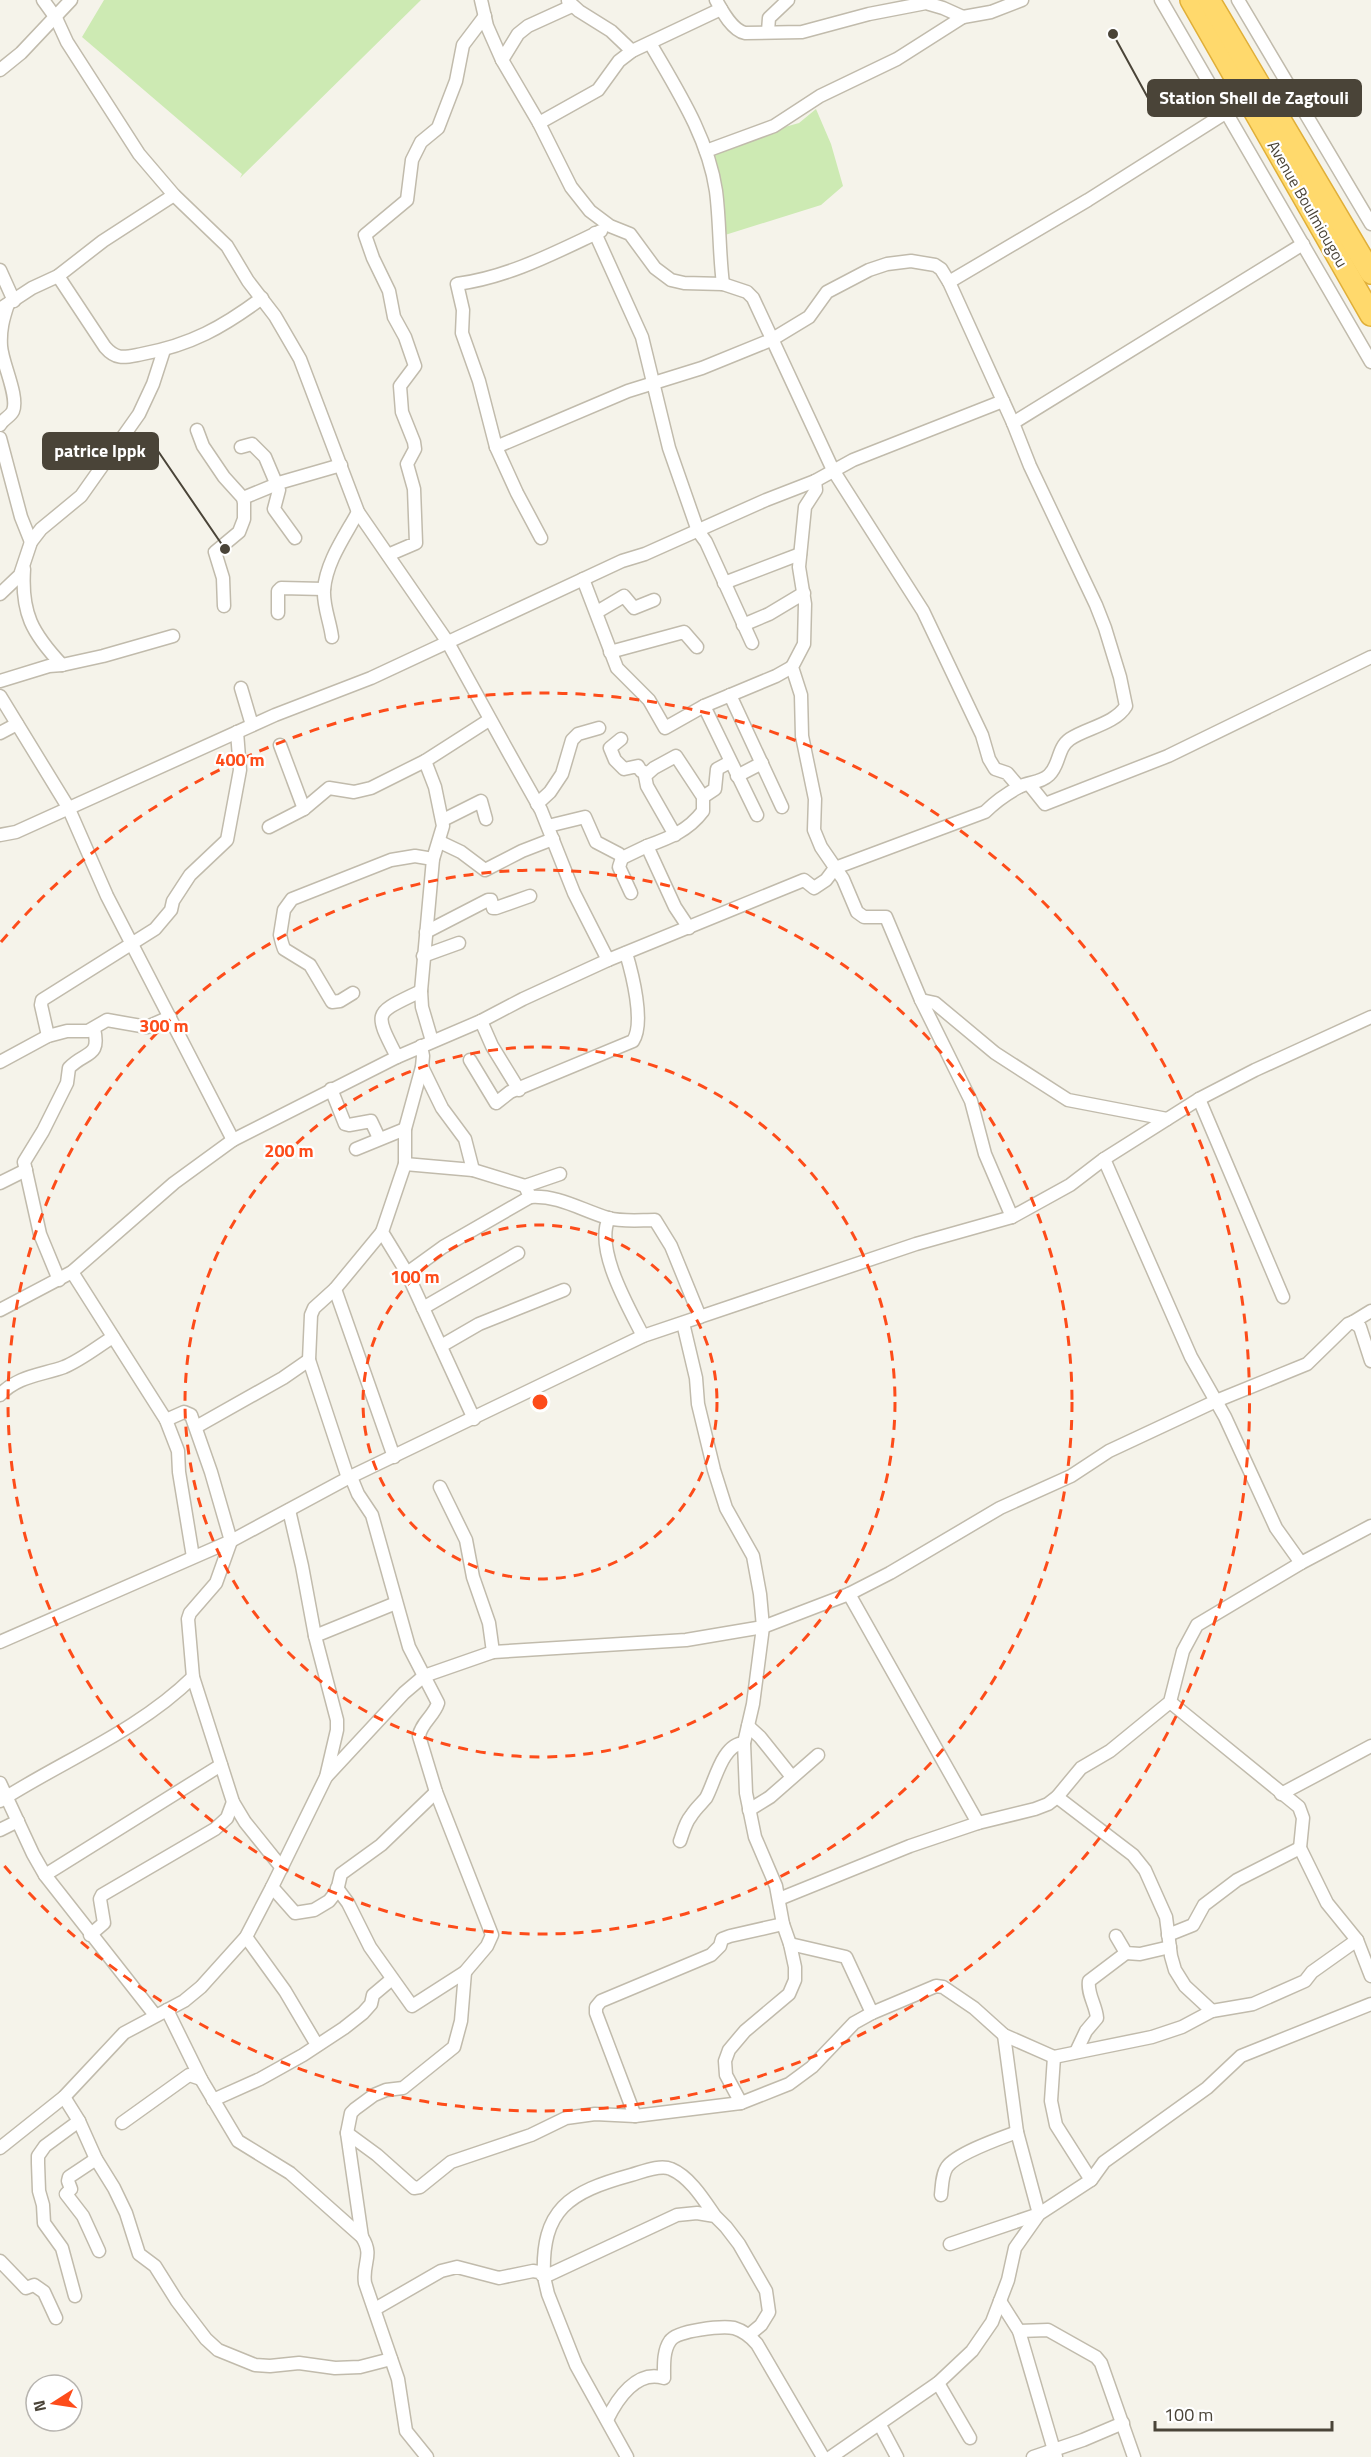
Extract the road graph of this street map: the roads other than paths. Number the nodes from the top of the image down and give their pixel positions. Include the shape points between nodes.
1 (43, 0) edge
2 (71, 0) edge
3 (481, 0) edge
4 (788, 0) edge
5 (1022, 0) edge
6 (1161, 0) edge
7 (1191, 0) edge
8 (1209, 0) edge
9 (1238, 0) edge
10 (925, 2) edge
11 (569, 3) edge
12 (718, 5) edge
13 (485, 16) junction
14 (963, 17) junction
15 (56, 18) junction
16 (768, 31) junction
17 (650, 43) junction
18 (632, 51) junction
19 (502, 60) junction
20 (0, 70) edge
21 (1227, 112) junction
22 (539, 123) junction
23 (706, 151) junction
24 (174, 195) junction
25 (1371, 224) edge
26 (610, 226) junction
27 (595, 233) junction
28 (1303, 244) junction
29 (0, 270) edge
30 (1371, 273) edge
31 (58, 276) junction
32 (949, 282) junction
33 (723, 284) junction
34 (262, 298) junction
35 (7, 304) edge
36 (1371, 315) edge
37 (771, 340) junction
38 (164, 350) junction
39 (1371, 362) edge
40 (652, 383) junction
41 (1003, 401) junction
42 (1013, 423) junction
43 (0, 425) edge
44 (197, 430) dead end
45 (0, 438) edge
46 (240, 447) dead end
47 (496, 447) junction
48 (341, 465) junction
49 (833, 470) junction
50 (815, 480) junction
51 (276, 484) junction
52 (243, 498) junction
53 (358, 512) junction
54 (698, 531) junction
55 (295, 538) dead end
56 (541, 538) dead end
57 (31, 542) junction
58 (800, 554) junction
59 (388, 555) junction
60 (24, 569) junction
61 (583, 579) junction
62 (724, 584) junction
63 (324, 589) junction
64 (804, 593) junction
65 (0, 594) edge
66 (654, 600) dead end
67 (224, 606) dead end
68 (597, 612) junction
69 (278, 613) dead end
70 (743, 625) junction
71 (173, 636) dead end
72 (332, 637) dead end
73 (447, 641) junction
74 (752, 642) dead end
75 (697, 647) dead end
76 (610, 652) junction
77 (1371, 657) edge
78 (62, 664) junction
79 (792, 667) junction
80 (0, 681) edge
81 (241, 688) dead end
82 (730, 695) junction
83 (0, 696) edge
84 (704, 706) junction
85 (489, 720) junction
86 (17, 724) junction
87 (252, 725) junction
88 (599, 728) dead end
89 (237, 732) junction
90 (0, 733) edge
91 (621, 739) dead end
92 (280, 745) dead end
93 (425, 761) junction
94 (730, 762) junction
95 (762, 763) junction
96 (647, 773) junction
97 (737, 776) junction
98 (1024, 786) junction
99 (703, 796) junction
100 (537, 804) junction
101 (68, 807) junction
102 (782, 807) dead end
103 (304, 809) junction
104 (757, 815) dead end
105 (486, 819) dead end
106 (443, 820) junction
107 (548, 826) junction
108 (269, 827) dead end
109 (675, 835) junction
110 (0, 836) edge
111 (553, 839) junction
112 (440, 842) junction
113 (647, 846) junction
114 (622, 858) junction
115 (433, 859) junction
116 (835, 868) junction
117 (631, 893) dead end
118 (530, 896) dead end
119 (690, 928) junction
120 (426, 932) junction
121 (459, 943) dead end
122 (130, 944) junction
123 (626, 953) junction
124 (423, 956) junction
125 (608, 960) junction
126 (421, 991) junction
127 (353, 993) dead end
128 (921, 1000) junction
129 (170, 1017) junction
130 (1371, 1017) edge
131 (481, 1021) junction
132 (94, 1029) junction
133 (48, 1036) junction
134 (426, 1043) junction
135 (397, 1057) junction
136 (470, 1060) dead end
137 (0, 1062) edge
138 (422, 1067) junction
139 (331, 1089) junction
140 (519, 1090) junction
141 (1199, 1099) junction
142 (1167, 1119) junction
143 (405, 1129) junction
144 (379, 1138) junction
145 (233, 1140) junction
146 (356, 1149) dead end
147 (1104, 1159) junction
148 (405, 1164) junction
149 (26, 1170) junction
150 (473, 1170) junction
151 (560, 1174) dead end
152 (0, 1183) edge
153 (528, 1192) junction
154 (1012, 1217) junction
155 (609, 1218) junction
156 (382, 1232) junction
157 (518, 1253) dead end
158 (72, 1272) junction
159 (407, 1273) junction
160 (59, 1280) junction
161 (335, 1289) junction
162 (564, 1290) dead end
163 (1283, 1297) dead end
164 (423, 1308) junction
165 (0, 1310) edge
166 (1371, 1311) edge
167 (700, 1317) junction
168 (1353, 1322) junction
169 (683, 1323) junction
170 (643, 1336) junction
171 (113, 1337) junction
172 (441, 1346) junction
173 (309, 1360) junction
174 (1371, 1361) edge
175 (1, 1392) edge
176 (1216, 1401) junction
177 (474, 1419) junction
178 (166, 1420) junction
179 (196, 1427) junction
180 (394, 1456) junction
181 (350, 1478) junction
182 (440, 1487) dead end
183 (289, 1510) junction
184 (1371, 1526) edge
185 (231, 1541) junction
186 (194, 1557) junction
187 (1301, 1563) junction
188 (849, 1594) junction
189 (396, 1604) junction
190 (763, 1627) junction
191 (315, 1636) junction
192 (0, 1642) edge
193 (493, 1652) junction
194 (424, 1676) junction
195 (193, 1677) junction
196 (1170, 1702) junction
197 (748, 1726) junction
198 (744, 1743) junction
199 (1371, 1746) edge
200 (818, 1755) dead end
201 (221, 1764) junction
202 (326, 1777) junction
203 (792, 1777) junction
204 (0, 1783) edge
205 (436, 1792) junction
206 (1281, 1794) junction
207 (1057, 1797) junction
208 (4, 1799) edge
209 (233, 1802) junction
210 (749, 1810) junction
211 (18, 1821) junction
212 (978, 1823) junction
213 (0, 1830) edge
214 (680, 1842) dead end
215 (1300, 1848) junction
216 (282, 1868) junction
217 (45, 1875) junction
218 (272, 1887) junction
219 (337, 1888) junction
220 (779, 1899) junction
221 (783, 1924) junction
222 (90, 1935) junction
223 (246, 1936) junction
224 (1116, 1936) dead end
225 (1357, 1940) junction
226 (1169, 1941) junction
227 (790, 1944) junction
228 (1126, 1953) junction
229 (465, 1972) junction
230 (1371, 1976) edge
231 (392, 1979) junction
232 (1371, 2004) edge
233 (167, 2010) junction
234 (1212, 2012) junction
235 (872, 2013) junction
236 (155, 2015) junction
237 (1004, 2035) junction
238 (317, 2046) junction
239 (1076, 2052) junction
240 (1054, 2057) junction
241 (201, 2079) junction
242 (64, 2097) junction
243 (213, 2100) junction
244 (741, 2103) junction
245 (635, 2116) junction
246 (79, 2121) junction
247 (122, 2123) dead end
248 (1017, 2132) junction
249 (347, 2133) junction
250 (0, 2148) edge
251 (96, 2159) junction
252 (1091, 2180) junction
253 (940, 2195) dead end
254 (1039, 2214) junction
255 (715, 2216) junction
256 (362, 2237) junction
257 (950, 2244) dead end
258 (99, 2251) dead end
259 (0, 2261) edge
260 (544, 2277) junction
261 (75, 2296) dead end
262 (1000, 2301) junction
263 (375, 2309) junction
264 (56, 2318) dead end
265 (1019, 2331) junction
266 (749, 2336) junction
267 (391, 2359) junction
268 (938, 2383) junction
269 (607, 2420) junction
270 (1123, 2423) junction
271 (880, 2425) junction
272 (970, 2438) dead end
273 (1055, 2453) edge
274 (427, 2457) edge
275 (627, 2457) edge
276 (823, 2457) edge
277 (831, 2457) edge
278 (897, 2457) edge
279 (1033, 2457) edge
280 (1134, 2457) edge

1 - 15 street
2 - 15 street
3 - 13 street
4 - 16 street via 769,18
5 - 14 street
6 - 21 street
7 - 36 highway, Avenue Boulmiougou
8 - 30 highway, Avenue Boulmiougou
9 - 25 street
10 - 14 street
10 - 16 street via 811,30
11 - 18 street
11 - 19 street via 518,34
12 - 16 street via 740,32
12 - 17 street
13 - 19 street
13 - 59 street via 462,45 456,81 438,128 422,142 412,160 407,200 365,235 415,366 399,390 415,448 407,464 414,489 416,543
14 - 23 street via 897,59 820,96 784,120
15 - 20 street
15 - 24 street via 67,42 134,146
17 - 18 street
17 - 23 street via 694,120
18 - 22 street via 619,61 598,90
19 - 22 street
21 - 28 street
21 - 32 street
22 - 26 street via 572,187 590,211
23 - 33 street via 716,192
24 - 31 street
24 - 34 street via 227,246
26 - 27 street
26 - 33 street via 630,234 655,268 671,280
27 - 40 street via 642,337
27 - 47 street via 531,264 457,284 463,310 462,333
28 - 39 street
28 - 42 street
29 - 35 street
31 - 35 street
31 - 38 street via 111,355 118,358
32 - 37 street via 935,265 912,261 887,264 836,286 809,317
32 - 41 street
33 - 37 street via 753,298
34 - 38 street via 216,329
34 - 48 street via 300,359
35 - 43 street via 1,324 1,347 13,407
37 - 40 street
37 - 49 street
38 - 57 street via 140,414 81,496
40 - 47 street
40 - 54 street via 669,448
41 - 42 street
41 - 49 street
42 - 98 street via 1106,628 1126,706 1068,740 1050,774
44 - 52 street via 203,446
45 - 57 street
46 - 51 street via 252,444 258,448
47 - 56 street
48 - 51 street
48 - 53 street
49 - 50 street
49 - 98 street via 923,611 995,769
50 - 54 street
50 - 58 street via 816,490 805,507
51 - 52 street
51 - 55 street via 279,490 274,508
52 - 67 street via 245,511 239,532 215,552 223,578
53 - 59 street
53 - 63 street via 335,552
54 - 61 street
54 - 62 street
57 - 60 street
58 - 62 street
58 - 64 street via 799,574
59 - 73 street
60 - 65 street
60 - 78 street via 22,593 32,624
61 - 68 street
61 - 73 street
62 - 70 street
63 - 69 street via 281,588
63 - 72 street
64 - 70 street
64 - 79 street via 804,644
66 - 68 street via 634,608 624,596
68 - 76 street
70 - 74 street
71 - 78 street
73 - 85 street
73 - 87 street via 371,678
75 - 76 street via 684,632
76 - 84 street via 617,668 649,700 665,728
77 - 98 street via 1168,756 1045,804
78 - 80 street
79 - 82 street
79 - 116 street via 801,695 802,736 815,799 814,830
81 - 87 street
82 - 84 street
82 - 95 street
83 - 86 street
84 - 94 street
85 - 93 street
85 - 100 street
86 - 90 street
86 - 101 street
87 - 89 street
88 - 100 street via 578,734 573,740 562,774
89 - 101 street
89 - 122 street via 240,770 227,840 190,875 164,922
91 - 96 street via 610,748 620,767 638,766
92 - 103 street
93 - 103 street via 363,791 329,788
93 - 106 street
94 - 97 street
94 - 99 street via 717,769 715,789
95 - 97 street
95 - 102 street
96 - 99 street via 676,756
96 - 109 street via 647,786
97 - 104 street
98 - 116 street via 996,801 985,812
99 - 109 street via 703,811 694,823
100 - 107 street
101 - 110 street
101 - 122 street
103 - 108 street
105 - 106 street via 481,801
106 - 112 street
107 - 111 street
107 - 114 street via 585,818 596,843
109 - 113 street
111 - 112 street via 485,870
111 - 125 street
112 - 115 street
113 - 114 street
113 - 119 street via 675,908
114 - 117 street via 619,865
115 - 120 street
115 - 127 street via 416,856 391,860 292,899 286,905 280,935 284,949 310,965 332,1002
116 - 119 street via 814,888 804,880
116 - 128 street via 857,912 864,917 886,917
118 - 120 street via 496,908 488,900
119 - 123 street
120 - 124 street
121 - 124 street
122 - 129 street
122 - 133 street via 42,1000
123 - 125 street
123 - 140 street via 639,1028 633,1041
124 - 126 street
125 - 131 street
126 - 134 street
126 - 135 street via 390,1006 381,1016 381,1026
128 - 142 street via 935,1003 995,1053 1068,1100
128 - 154 street via 971,1101 985,1154
129 - 132 street via 147,1027 107,1020
129 - 145 street
130 - 141 street
131 - 134 street
131 - 140 street
132 - 133 street
132 - 149 street via 97,1045 69,1068 67,1083 25,1159
133 - 137 street
134 - 135 street
134 - 138 street
135 - 139 street
136 - 140 street via 496,1103
138 - 143 street
138 - 150 street via 442,1108 465,1139
139 - 144 street via 345,1124 371,1121
139 - 145 street
141 - 142 street
141 - 163 street
142 - 147 street
143 - 144 street
143 - 148 street
144 - 146 street
145 - 158 street via 174,1183
147 - 154 street via 1070,1185
147 - 176 street via 1180,1334
148 - 150 street
148 - 156 street
149 - 152 street
149 - 160 street via 40,1234
150 - 153 street
151 - 153 street
153 - 155 street
153 - 159 street
154 - 167 street via 916,1244
155 - 167 street via 655,1220 660,1224
155 - 170 street via 604,1226 607,1255
156 - 159 street
156 - 161 street
157 - 164 street
158 - 160 street
158 - 171 street
159 - 164 street
160 - 165 street
161 - 173 street via 311,1315
161 - 180 street
162 - 172 street via 479,1324
164 - 172 street
166 - 168 street
167 - 169 street
168 - 174 street via 1360,1327
168 - 176 street via 1307,1364
169 - 170 street
169 - 190 street via 714,1470 726,1508 753,1556
170 - 177 street
171 - 175 street via 66,1366 36,1374
171 - 178 street
172 - 177 street
173 - 179 street
173 - 181 street
176 - 187 street via 1276,1528
176 - 188 street via 1000,1508
177 - 180 street
178 - 179 street via 187,1412
178 - 186 street via 178,1451
179 - 185 street
180 - 181 street
181 - 183 street
181 - 189 street via 372,1515
182 - 193 street via 466,1540
183 - 185 street
183 - 191 street
184 - 187 street
185 - 186 street
185 - 195 street via 216,1582 188,1618
186 - 192 street
187 - 196 street via 1197,1625 1182,1652
188 - 190 street
188 - 212 street
189 - 191 street
189 - 194 street
190 - 193 street via 686,1640
190 - 197 street
191 - 202 street via 338,1725
193 - 194 street
194 - 202 street
194 - 205 street via 438,1703 419,1736
195 - 201 street
195 - 208 street via 130,1726
196 - 206 street
196 - 207 street via 1110,1751 1081,1768
197 - 198 street
197 - 203 street
198 - 210 street
198 - 214 street via 733,1747 725,1757 706,1798 689,1818
199 - 206 street
200 - 203 street
201 - 209 street
201 - 217 street
202 - 216 street
203 - 210 street
204 - 208 street
205 - 219 street via 381,1845 341,1874
205 - 229 street via 492,1929 487,1946
206 - 215 street via 1299,1807 1303,1818
207 - 212 street via 1035,1809
207 - 226 street via 1133,1855 1145,1870 1166,1917
208 - 211 street
209 - 216 street
209 - 222 street via 216,1829 102,1895 104,1923
210 - 220 street via 754,1837
211 - 213 street
211 - 217 street
212 - 220 street
215 - 225 street via 1327,1903
215 - 226 street via 1237,1880 1204,1905 1193,1924
216 - 218 street
217 - 222 street
218 - 219 street via 299,1913 328,1901
218 - 223 street
219 - 231 street
220 - 221 street
221 - 227 street
221 - 245 street via 722,1939 711,1955 601,2001 596,2007
222 - 236 street
223 - 233 street via 201,1987
223 - 238 street
224 - 228 street
225 - 230 street
225 - 234 street via 1305,1981 1253,2004
226 - 228 street via 1140,1954
226 - 234 street via 1175,1970 1185,1986
227 - 235 street via 846,1957
227 - 244 street via 795,1980 789,1994 745,2031 725,2061 726,2075
228 - 239 street via 1089,1981 1097,2018
229 - 231 street via 414,2006 409,2005
229 - 249 street via 461,2021 454,2047 403,2088 374,2095 355,2109
231 - 238 street via 373,1995 363,2013
232 - 252 street via 1240,2056 1207,2088 1104,2162
233 - 236 street
233 - 241 street
234 - 239 street via 1152,2037
235 - 237 street via 931,1987 943,1987
235 - 244 street via 854,2023 812,2067 789,2084
236 - 242 street via 117,2039
237 - 240 street
237 - 248 street
238 - 243 street via 260,2079
239 - 240 street
240 - 252 street via 1051,2101 1056,2125
241 - 243 street
241 - 247 street via 189,2074
242 - 246 street
242 - 250 street
243 - 256 street via 238,2141 290,2174
244 - 245 street
245 - 249 street via 595,2114 566,2118 531,2135 451,2162 414,2188
246 - 251 street
246 - 261 street via 45,2146 38,2156 44,2225 62,2248
248 - 253 street via 954,2160 943,2177
248 - 254 street
249 - 256 street
251 - 258 street via 69,2177 71,2188 66,2194 83,2216
251 - 267 street via 126,2212 139,2254 155,2266 177,2301 218,2350 255,2365 270,2366 299,2363 360,2367
252 - 254 street
254 - 257 street
254 - 262 street via 1015,2248
255 - 260 street via 677,2215
255 - 260 street via 680,2174 669,2168 652,2169 595,2187 562,2205 551,2222 545,2244
255 - 266 street via 739,2244 766,2291 769,2312
256 - 263 street via 369,2255 363,2272
259 - 264 street via 26,2288 41,2289
260 - 263 street via 533,2271 499,2278 457,2267 441,2271
260 - 269 street via 576,2365
262 - 265 street
262 - 268 street via 992,2322 972,2351
263 - 267 street
265 - 270 street via 1048,2330 1096,2357
265 - 273 street
266 - 269 street via 734,2328 679,2333 666,2349 664,2378 644,2378 623,2393
266 - 276 street via 778,2377
267 - 274 street via 406,2431
268 - 271 street
268 - 272 street
269 - 275 street
270 - 273 street
270 - 280 street
271 - 277 street
271 - 278 street
273 - 279 street

